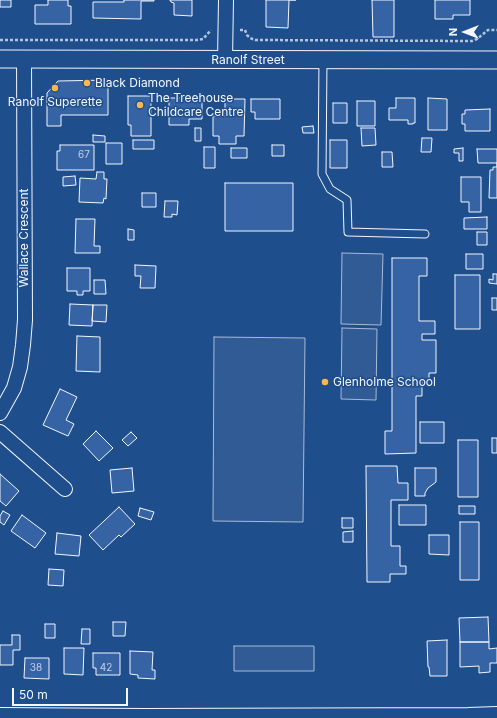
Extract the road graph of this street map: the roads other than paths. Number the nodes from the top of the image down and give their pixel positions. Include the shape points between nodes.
1 (226, 0) edge
2 (0, 59) edge
3 (24, 59) junction
4 (225, 60) junction
5 (322, 60) junction
6 (497, 60) edge
7 (425, 234) dead end
8 (0, 413) edge
9 (0, 432) edge
10 (65, 489) dead end
11 (497, 714) edge
12 (0, 715) edge
13 (27, 717) edge

1 - 4 street
2 - 3 street, Ranolf Street
3 - 4 street, Ranolf Street
3 - 8 street, Wallace Crescent via 25,320 20,367 14,388
4 - 5 street, Ranolf Street
5 - 6 street, Ranolf Street
5 - 7 lane via 322,174 330,189 347,200 348,232
9 - 10 street
11 - 13 street
12 - 13 street

